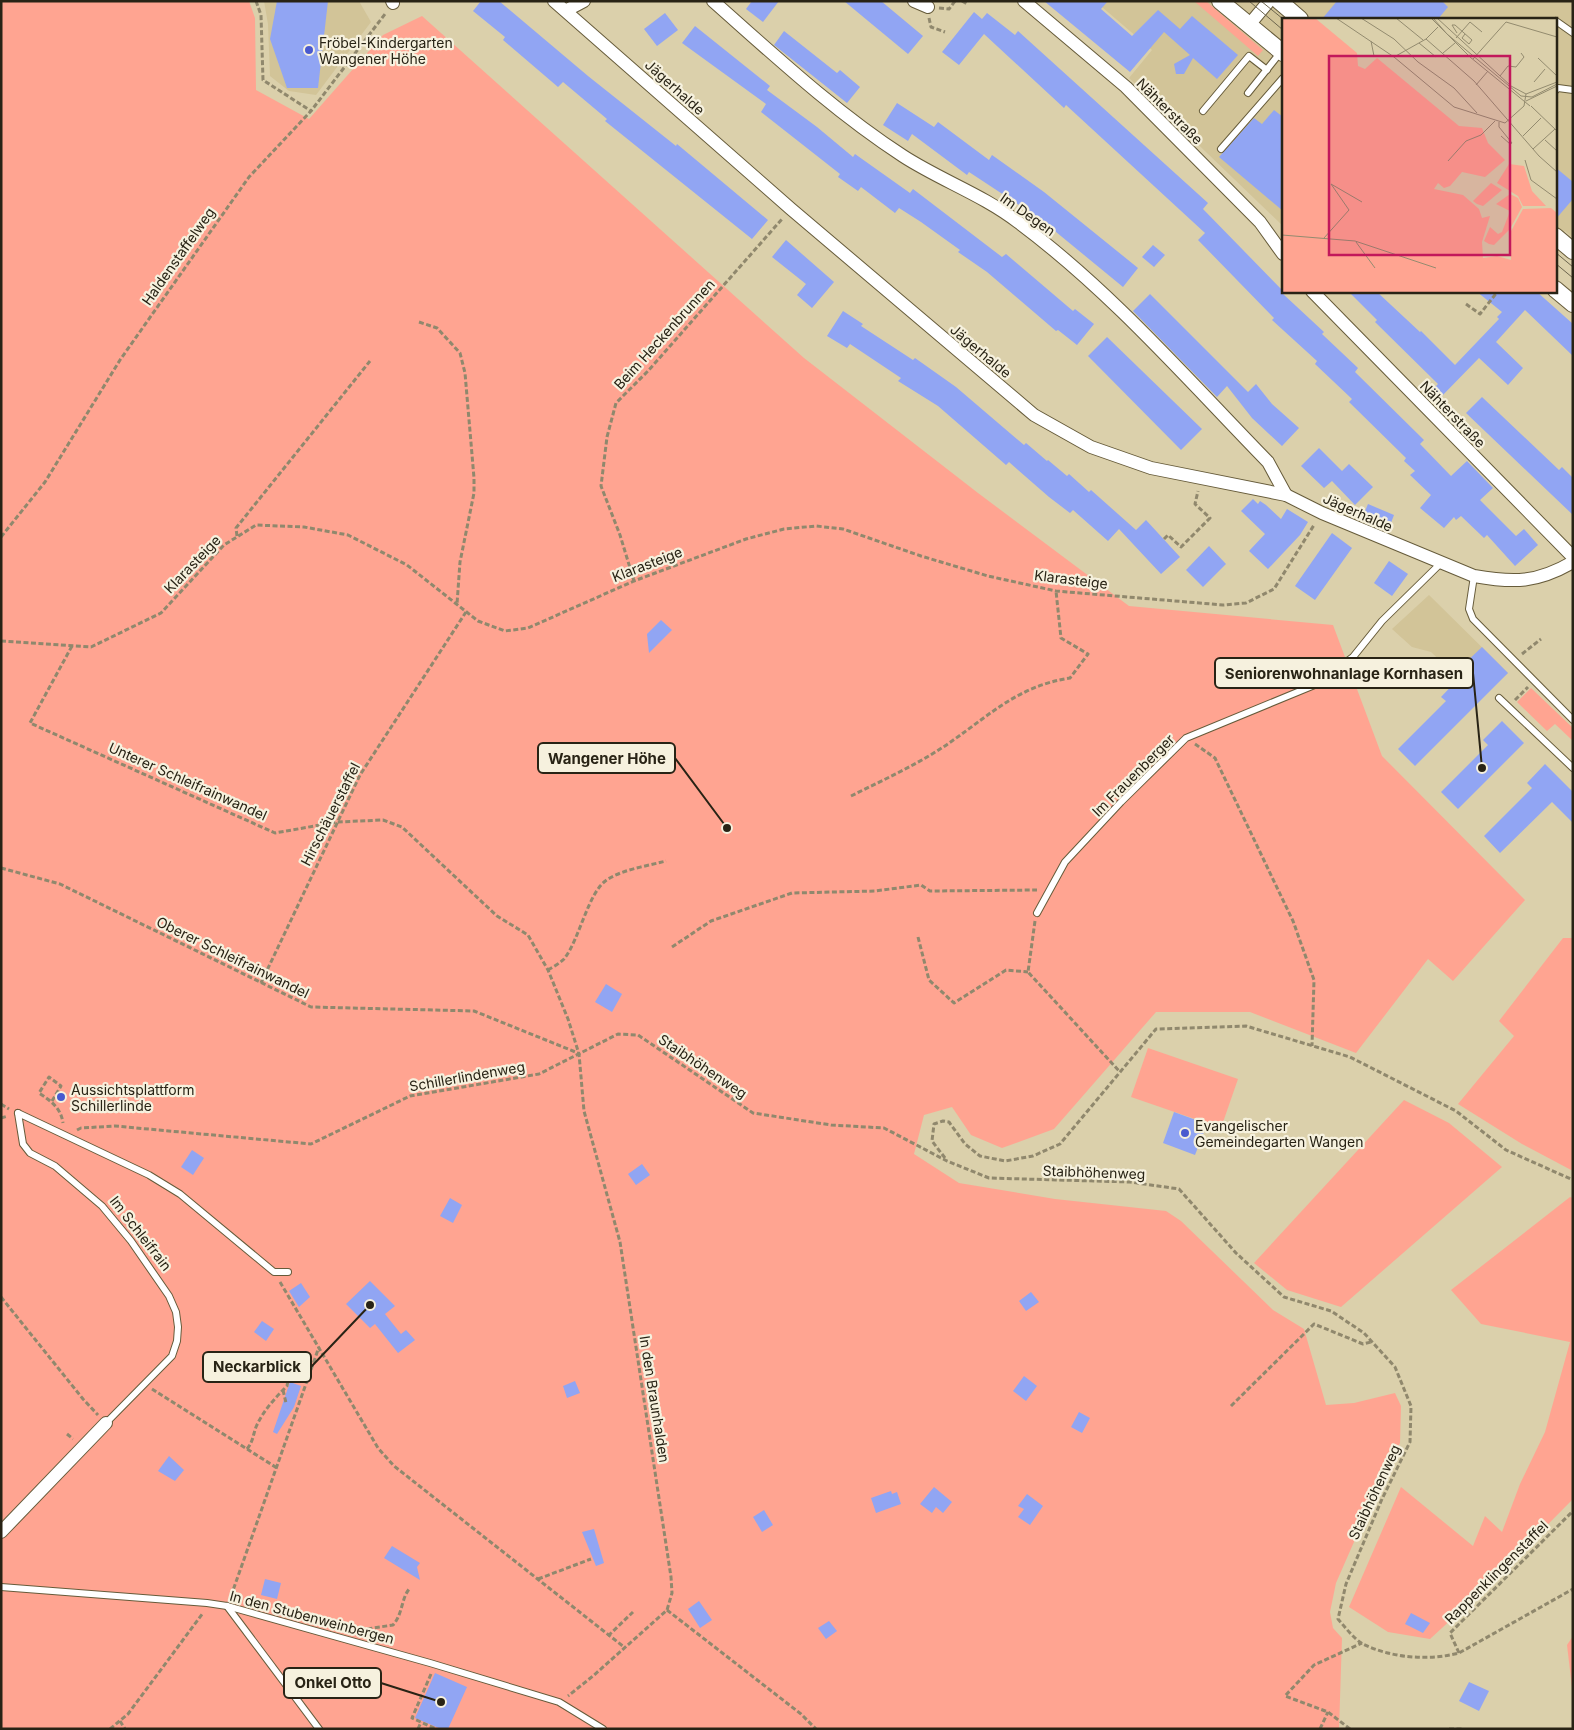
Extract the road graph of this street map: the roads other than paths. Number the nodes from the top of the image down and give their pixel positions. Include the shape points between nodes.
1 (554, 1) edge
2 (584, 1) edge
3 (713, 1) edge
4 (914, 1) edge
5 (1024, 1) edge
6 (1220, 1) edge
7 (1270, 1) edge
8 (1279, 1) edge
9 (928, 7) road end
10 (567, 10) junction
11 (1299, 18) edge
12 (1556, 20) edge
13 (1249, 25) junction
14 (1573, 33) edge
15 (1282, 52) edge
16 (1267, 70) junction
17 (1282, 79) edge
18 (1556, 90) edge
19 (1573, 90) edge
20 (1248, 93) dead end
21 (1203, 111) dead end
22 (1220, 149) dead end
23 (1556, 237) edge
24 (1282, 251) edge
25 (1573, 251) edge
26 (1556, 290) edge
27 (1313, 292) edge
28 (1573, 304) edge
29 (1286, 495) junction
30 (1573, 557) edge
31 (1573, 562) edge
32 (1440, 564) junction
33 (1474, 576) junction
34 (1498, 698) dead end
35 (1573, 720) edge
36 (1573, 768) edge
37 (1037, 913) road end
38 (288, 1272) dead end
39 (106, 1424) joint
40 (1, 1532) edge
41 (1, 1587) edge
42 (227, 1606) junction
43 (319, 1729) edge
44 (603, 1729) edge

1 - 10 street, Jägerhalde
2 - 10 street
3 - 29 street, Im Degen via 866,130 904,157 1016,220 1088,277 1268,462
4 - 9 street
5 - 24 street, Nähterstraße via 1126,87 1260,222
6 - 13 street
7 - 13 street
8 - 11 street
10 - 29 street, Jägerhalde via 791,209 1034,415 1090,447 1151,468
12 - 14 lane
13 - 15 street
15 - 16 lane
16 - 20 lane
16 - 21 lane via 1249,56
17 - 22 lane
18 - 19 lane
23 - 25 street
26 - 28 street
27 - 30 street, Nähterstraße
29 - 32 street, Jägerhalde
31 - 33 street, Jägerhalde via 1552,574 1526,580
32 - 33 street, Jägerhalde
32 - 37 lane, Im Frauenberger via 1382,621 1353,657 1317,684 1186,738 1065,862
33 - 35 lane via 1469,609 1473,619
34 - 36 lane
38 - 39 lane, Im Schleifrain via 274,1272 180,1194 148,1175 18,1114 23,1144 30,1153 55,1166 102,1206 132,1241 176,1312 177,1341 172,1356
39 - 40 street, Im Schleifrain
41 - 42 lane, In den Stubenweinbergen
42 - 43 lane
42 - 44 lane, In den Stubenweinbergen via 559,1702

